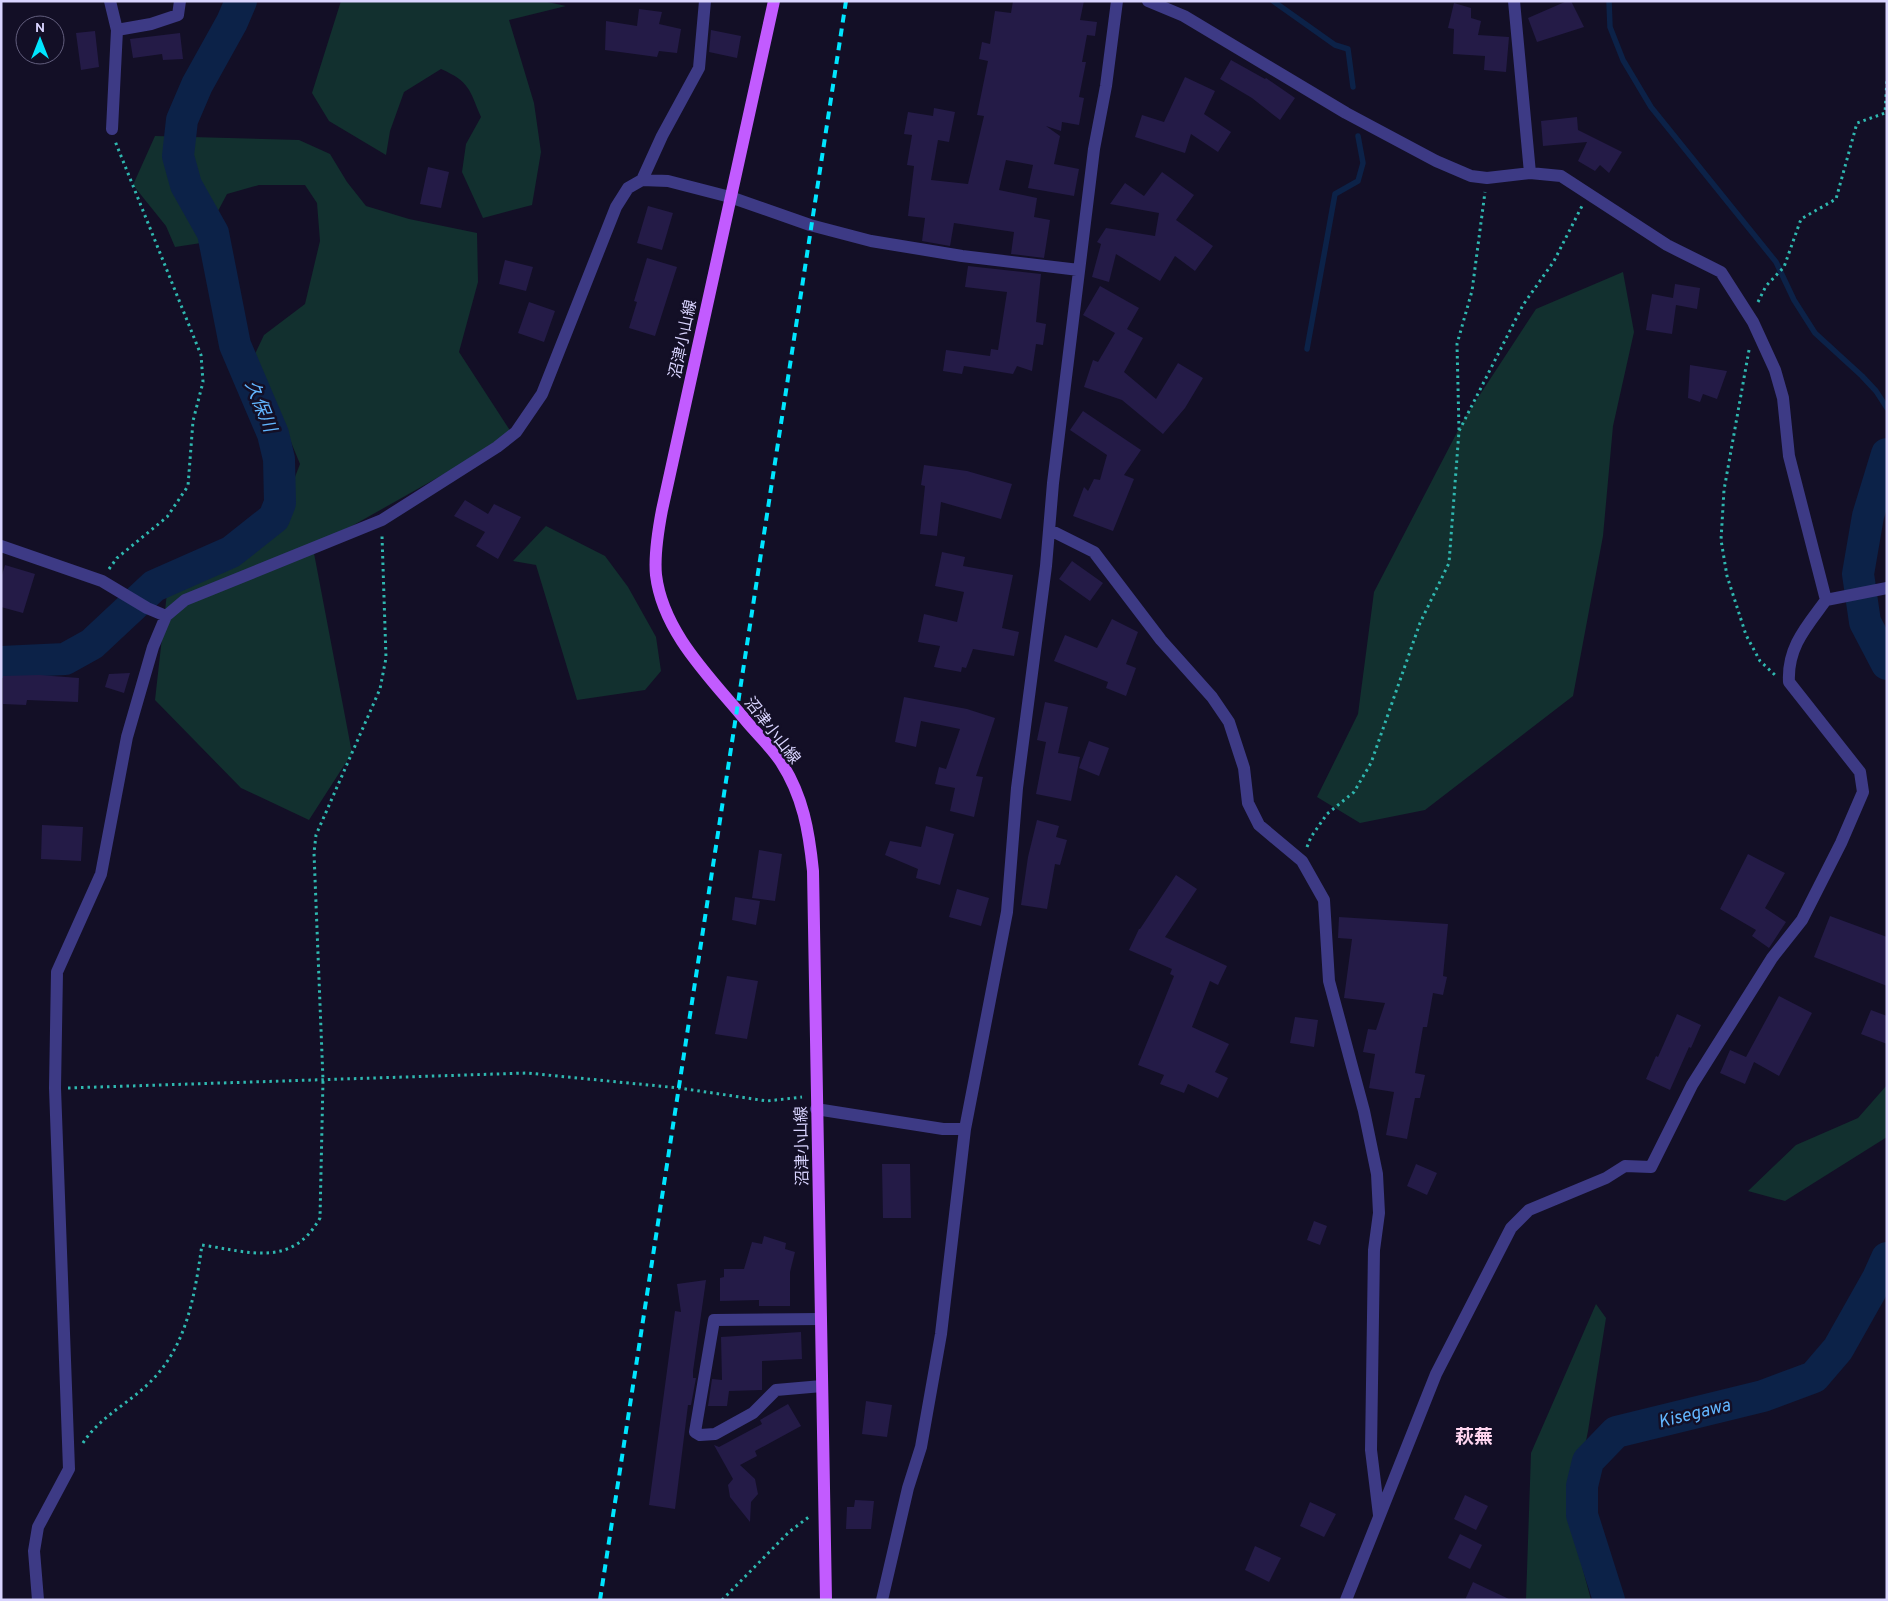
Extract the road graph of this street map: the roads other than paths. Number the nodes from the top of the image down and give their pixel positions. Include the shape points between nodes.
1 (110, 1) edge
2 (180, 1) edge
3 (705, 1) edge
4 (774, 1) edge
5 (1117, 1) edge
6 (1148, 1) edge
7 (1514, 1) edge
8 (116, 30) junction
9 (112, 129) road end
10 (1530, 173) junction
11 (642, 180) junction
12 (730, 197) junction
13 (1079, 270) junction
14 (1050, 530) junction
15 (1, 546) edge
16 (1887, 588) edge
17 (1831, 599) junction
18 (165, 615) junction
19 (816, 1109) junction
20 (965, 1128) junction
21 (821, 1319) junction
22 (822, 1386) junction
23 (1379, 1516) junction
24 (38, 1600) edge
25 (826, 1600) edge
26 (882, 1600) edge
27 (1346, 1600) edge

1 - 8 street
2 - 8 street via 178,15
3 - 11 street via 699,68
4 - 12 main road, 沼津小山線
5 - 13 street
6 - 10 street via 1184,16 1346,113 1436,161 1471,176 1487,178
7 - 10 street
8 - 9 street
10 - 17 street via 1561,176 1667,245 1721,272 1753,322 1774,370 1783,398 1789,456
11 - 12 street via 668,181
11 - 18 street via 628,188 616,207 542,394 516,432 498,448 382,520 185,600
12 - 13 street via 810,225 871,241
12 - 19 main road, 沼津小山線 via 662,510 656,574 668,619 685,646 781,761 807,820 813,871
13 - 14 street
14 - 20 street via 1017,788 1006,912
14 - 23 street via 1094,552 1161,640 1212,697 1229,722 1244,768 1248,803 1259,825 1302,862 1324,900 1329,981 1364,1111 1377,1174 1379,1214 1374,1250 1371,1450
15 - 18 street via 102,580
16 - 17 street
17 - 23 street via 1800,635 1788,665 1789,682 1860,772 1864,792 1841,843 1802,920 1772,958 1692,1084 1651,1166 1625,1166 1606,1178 1529,1210 1512,1228 1436,1374
18 - 24 street via 127,737 101,874 57,972 55,1088 69,1470 38,1527 34,1550
19 - 20 street via 943,1128
19 - 21 main road, 沼津小山線
20 - 26 street via 940,1334 921,1447
21 - 22 main road, 沼津小山線
21 - 22 street via 714,1320 695,1432 715,1434 752,1413 776,1390
22 - 25 main road, 沼津小山線
23 - 27 street

